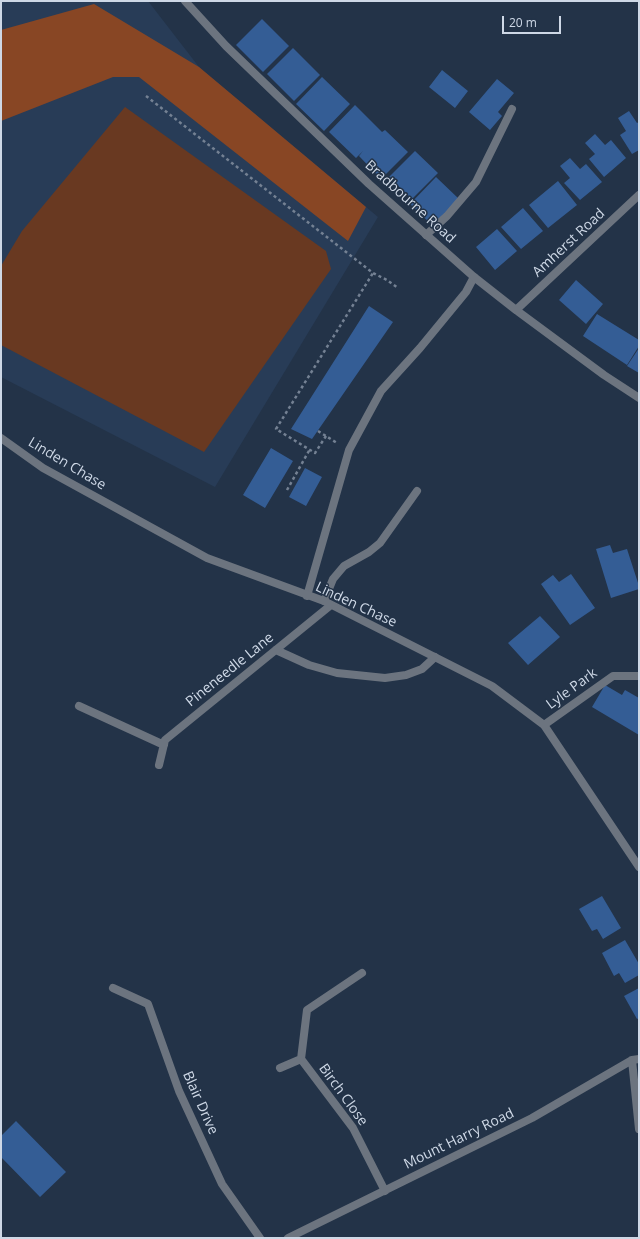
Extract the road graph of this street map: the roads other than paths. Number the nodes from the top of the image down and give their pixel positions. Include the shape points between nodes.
1 (185, 1) edge
2 (512, 109) dead end
3 (639, 195) edge
4 (426, 235) junction
5 (474, 277) junction
6 (516, 310) junction
7 (639, 398) edge
8 (1, 438) edge
9 (417, 491) dead end
10 (308, 596) junction
11 (327, 603) junction
12 (276, 650) junction
13 (435, 657) junction
14 (639, 676) edge
15 (79, 706) dead end
16 (544, 725) junction
17 (164, 744) junction
18 (158, 765) dead end
19 (639, 867) edge
20 (362, 973) dead end
21 (113, 988) dead end
22 (300, 1059) junction
23 (635, 1060) edge
24 (280, 1068) dead end
25 (639, 1129) edge
26 (385, 1191) junction
27 (260, 1238) edge
28 (288, 1238) edge

1 - 4 street, Bradbourne Road via 226,46 351,168
2 - 4 street via 476,182 447,216
3 - 6 street, Amherst Road
4 - 5 street, Bradbourne Road
5 - 6 street, Bradbourne Road
5 - 10 street via 466,292 381,391 349,450
6 - 7 street, Bradbourne Road
8 - 10 street, Linden Chase via 43,468 207,558
9 - 11 street via 380,543 344,566 333,579
10 - 11 street, Linden Chase
11 - 12 street, Pineneedle Lane
11 - 13 street, Linden Chase
12 - 13 street via 309,665 337,673 385,678 406,675 422,669
12 - 17 street, Pineneedle Lane via 165,740
13 - 16 street, Linden Chase via 492,686
14 - 16 street, Lyle Park via 613,676
15 - 17 street
16 - 19 street, Linden Chase
17 - 18 street, Pineneedle Lane
20 - 22 street, Birch Close via 308,1010
21 - 27 street, Blair Drive via 148,1004 179,1091 222,1184
22 - 24 street, Birch Close
22 - 26 street, Birch Close via 353,1128
23 - 25 street
23 - 26 street, Mount Harry Road via 532,1118
26 - 28 street, Mount Harry Road

